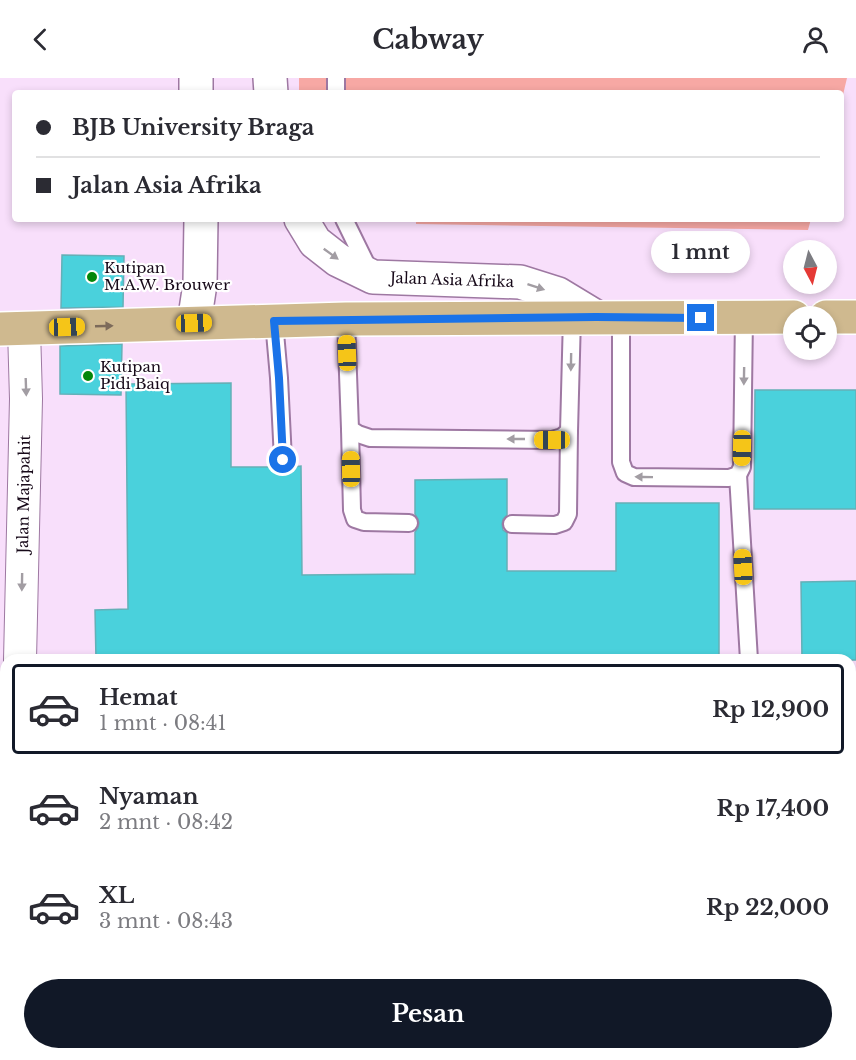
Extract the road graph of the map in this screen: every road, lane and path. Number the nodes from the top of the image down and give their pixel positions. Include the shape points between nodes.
1 (201, 222) edge
2 (302, 222) edge
3 (346, 222) edge
4 (373, 277) junction
5 (596, 317) junction
6 (744, 317) junction
7 (783, 317) edge
8 (837, 317) edge
9 (856, 317) edge
10 (346, 320) junction
11 (274, 321) junction
12 (194, 323) junction
13 (12, 329) edge
14 (350, 429) junction
15 (569, 431) junction
16 (283, 460) dead end
17 (738, 475) junction
18 (409, 523) dead end
19 (512, 524) dead end
20 (20, 654) edge
21 (749, 654) edge

1 - 12 street via 200,284
2 -> 4 street via 315,242 338,260
3 - 4 lane
4 -> 5 street, Jalan Asia Afrika via 520,282 558,294
5 - 6 main road
5 - 10 main road
5 -> 15 lane
17 -> 5 lane via 634,477 625,473
6 - 7 main road
6 -> 17 lane via 742,467
8 - 9 main road
10 - 11 main road
10 - 14 lane
11 - 12 main road
11 - 16 lane
13 -> 12 main road
13 -> 20 street, Jalan Majapahit via 26,399
15 -> 14 lane via 552,440 370,438
14 - 18 lane via 355,519
15 - 19 lane via 568,514 564,522
17 - 21 lane

